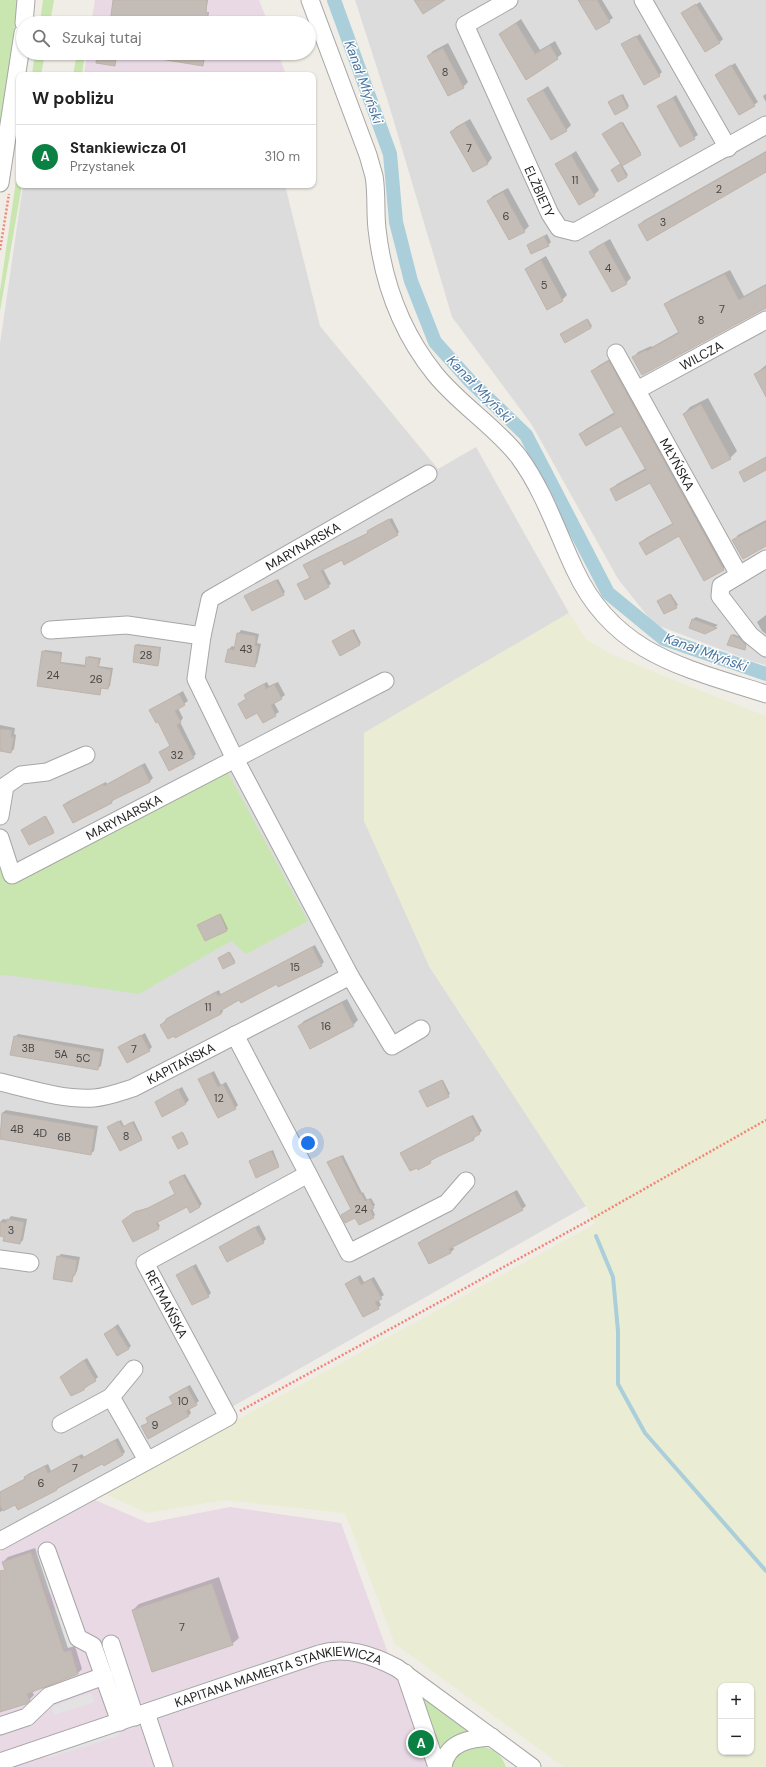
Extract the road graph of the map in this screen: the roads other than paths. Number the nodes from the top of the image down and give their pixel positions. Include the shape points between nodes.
1 (26, 0) edge
2 (310, 0) edge
3 (509, 0) edge
4 (643, 0) edge
5 (25, 16) edge
6 (316, 16) edge
7 (316, 16) edge
8 (19, 60) edge
9 (17, 72) edge
10 (16, 79) edge
11 (766, 125) edge
12 (728, 148) junction
13 (0, 183) edge
14 (766, 320) edge
15 (616, 353) dead end
16 (637, 390) junction
17 (428, 474) dead end
18 (766, 559) edge
19 (739, 575) junction
20 (50, 630) dead end
21 (202, 636) junction
22 (766, 648) edge
23 (385, 681) dead end
24 (766, 694) edge
25 (86, 754) dead end
26 (235, 759) junction
27 (0, 816) edge
28 (0, 838) edge
29 (350, 976) junction
30 (421, 1029) dead end
31 (235, 1035) junction
32 (0, 1082) edge
33 (308, 1174) junction
34 (466, 1181) dead end
35 (0, 1259) edge
36 (30, 1264) dead end
37 (134, 1369) dead end
38 (111, 1397) junction
39 (61, 1424) dead end
40 (147, 1460) junction
41 (0, 1541) edge
42 (47, 1552) dead end
43 (111, 1644) dead end
44 (405, 1673) junction
45 (104, 1676) junction
46 (134, 1717) junction
47 (0, 1726) edge
48 (492, 1736) junction
49 (506, 1747) junction
50 (0, 1762) edge
51 (164, 1767) edge
52 (438, 1767) edge
53 (443, 1767) edge
54 (515, 1767) edge
55 (532, 1767) edge

1 - 5 street
2 - 6 street
3 - 12 street, ELŻBIETY via 466,25 558,228 575,232
4 - 12 street
7 - 24 street via 374,177 377,227 386,280 397,309 423,357 450,392 519,457 544,500 583,586 608,620 625,636 660,656
8 - 9 street
10 - 13 street
11 - 12 street, ELŻBIETY
14 - 16 street, WILCZA
15 - 16 street, MŁYŃSKA
16 - 19 street, MŁYŃSKA
17 - 21 street, MARYNARSKA via 210,599
18 - 19 street
19 - 22 street via 721,586 720,596 750,635
20 - 21 street via 127,625
21 - 26 street, MARYNARSKA via 196,679
23 - 26 street, MARYNARSKA
25 - 27 street via 46,772 21,775 5,786
26 - 28 street, MARYNARSKA via 12,875
26 - 29 street
29 - 30 street via 392,1046
29 - 31 street, KAPITAŃSKA
31 - 32 street, KAPITAŃSKA via 133,1088 95,1098 58,1096
31 - 33 street
33 - 34 street via 349,1253 447,1202
33 - 40 street, RETMAŃSKA via 145,1263 228,1417
35 - 36 street
37 - 38 street
38 - 39 street
38 - 40 street
40 - 41 street
42 - 45 street via 78,1638 93,1646
43 - 46 street
44 - 46 street, KAPITANA MAMERTA STANKIEWICZA via 374,1656 329,1651
44 - 48 street, KAPITANA MAMERTA STANKIEWICZA
44 - 52 street
45 - 46 street
45 - 47 street via 49,1696 28,1717
46 - 50 street, KAPITANA MAMERTA STANKIEWICZA
46 - 51 street
48 - 49 street, KAPITANA MAMERTA STANKIEWICZA
48 - 53 street via 460,1742 450,1750
49 - 54 street
49 - 55 street, KAPITANA MAMERTA STANKIEWICZA

